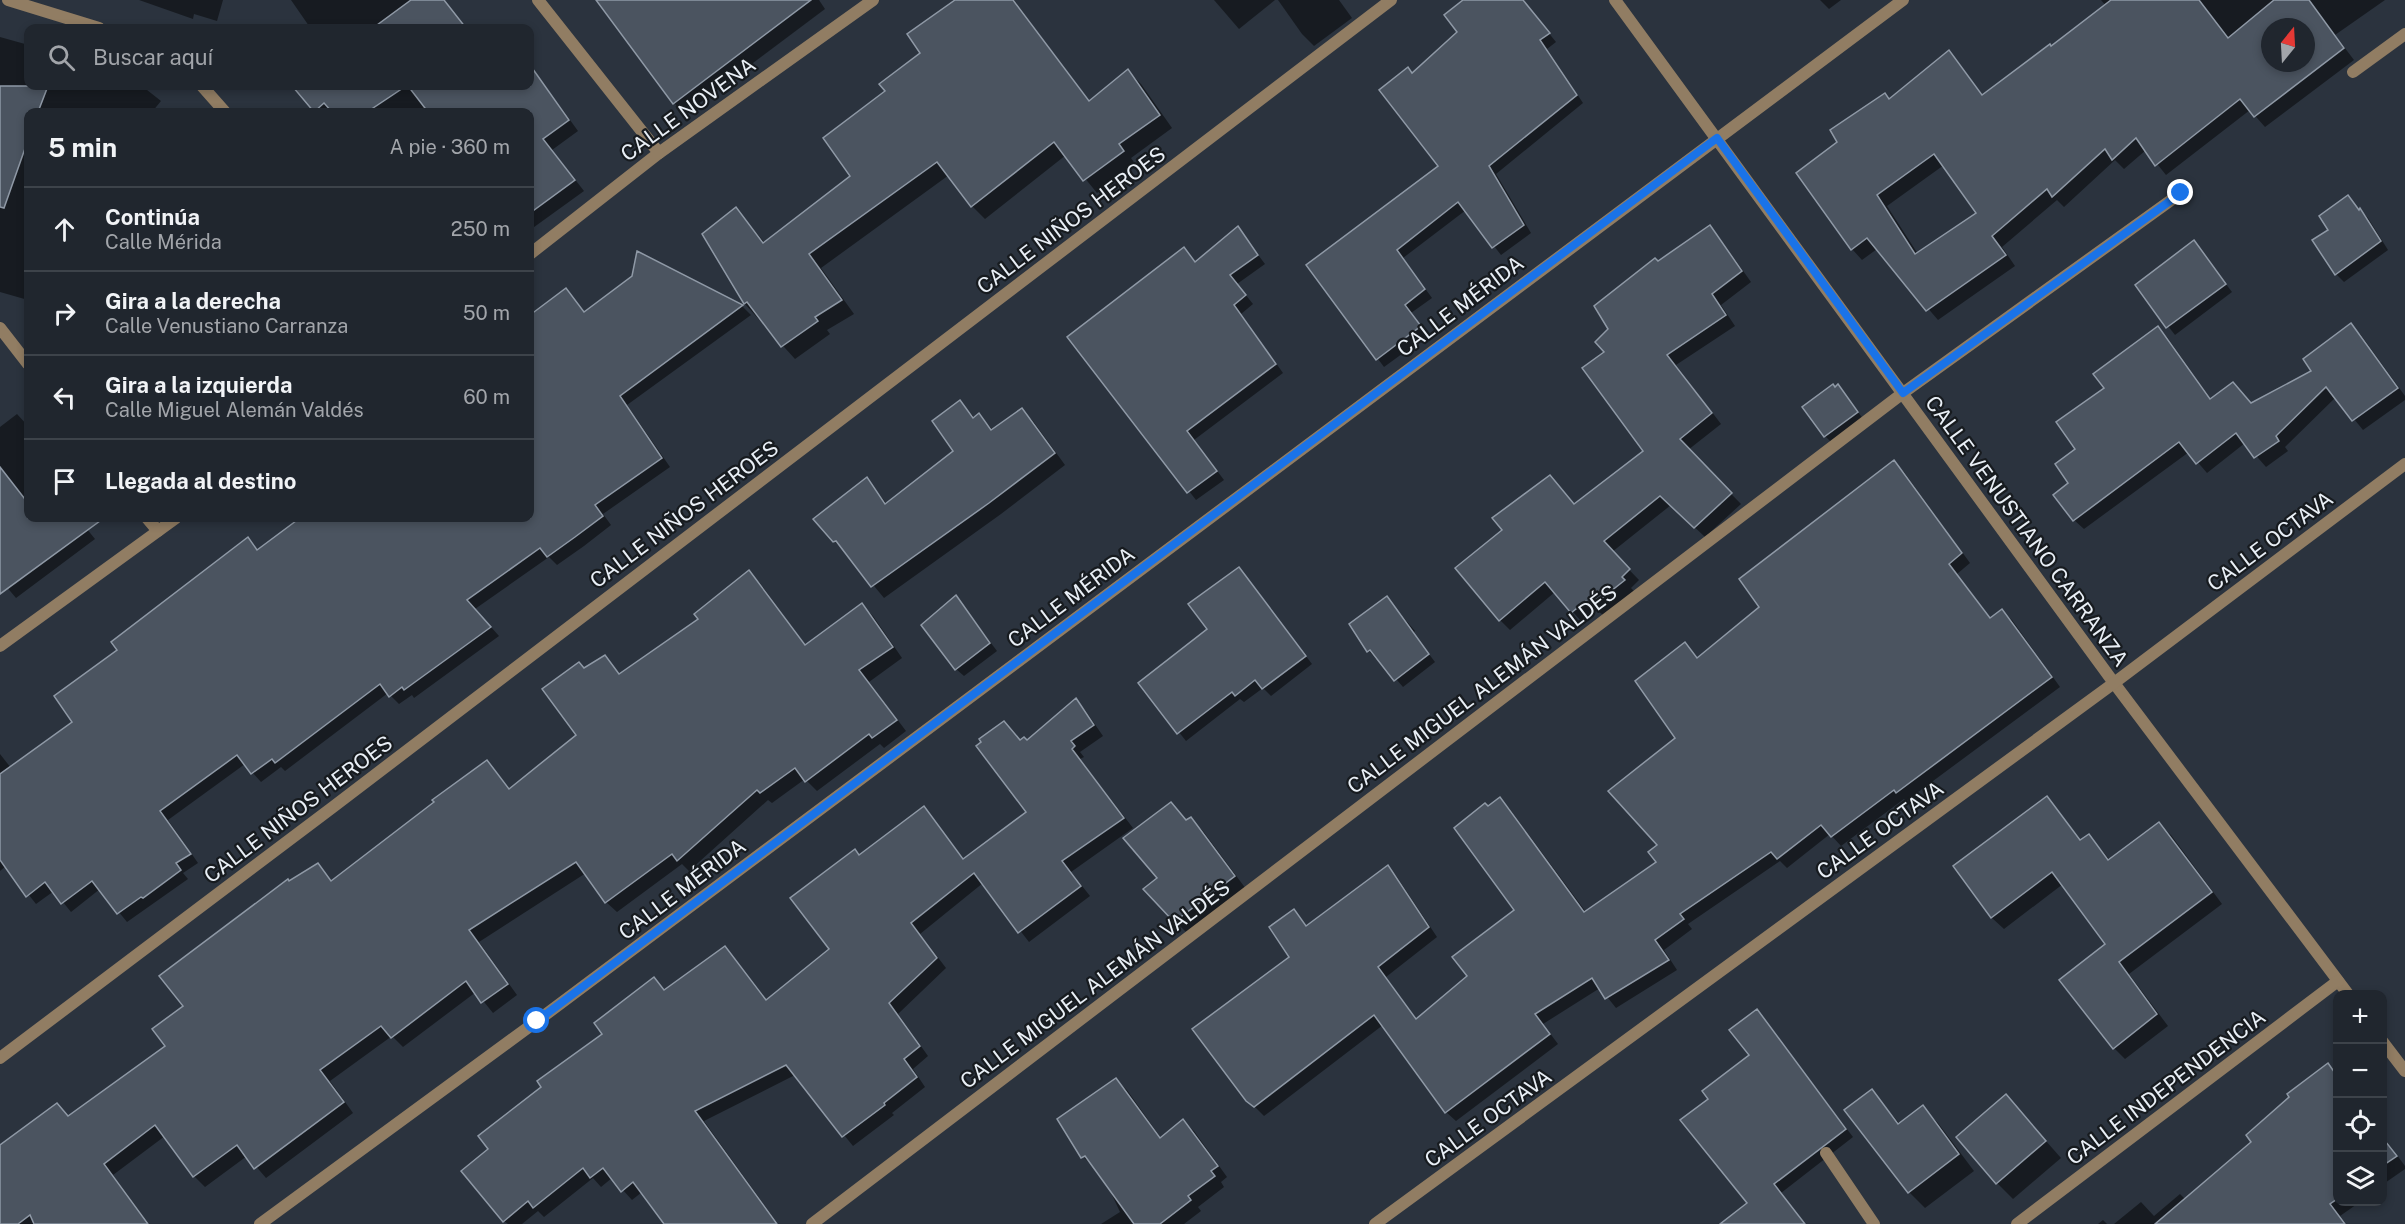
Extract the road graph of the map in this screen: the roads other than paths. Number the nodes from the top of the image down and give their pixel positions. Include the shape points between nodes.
1 (8, 0) edge
2 (538, 0) edge
3 (873, 0) edge
4 (1391, 0) edge
5 (1616, 0) edge
6 (1903, 0) edge
7 (86, 24) edge
8 (2405, 34) edge
9 (2353, 72) dead end
10 (206, 90) edge
11 (221, 108) edge
12 (1717, 138) junction
13 (658, 153) junction
14 (2181, 193) dead end
15 (534, 251) edge
16 (0, 328) edge
17 (24, 359) edge
18 (1903, 393) junction
19 (2405, 464) edge
20 (150, 522) edge
21 (170, 522) edge
22 (158, 531) junction
23 (0, 646) edge
24 (2114, 683) junction
25 (2338, 981) junction
26 (2345, 990) edge
27 (2384, 1044) edge
28 (0, 1058) edge
29 (2405, 1071) edge
30 (1826, 1153) dead end
31 (260, 1224) edge
32 (812, 1224) edge
33 (1375, 1224) edge
34 (1874, 1224) edge
35 (2017, 1224) edge

1 - 7 street
2 - 13 street
3 - 13 street, CALLE NOVENA
4 - 28 street, CALLE NIÑOS HEROES
5 - 12 street, CALLE VENUSTIANO CARRANZA
6 - 12 street, CALLE MÉRIDA
8 - 9 street
10 - 11 street
12 - 18 street, CALLE VENUSTIANO CARRANZA
12 - 31 street, CALLE MÉRIDA
13 - 15 street, CALLE NOVENA
14 - 18 street, CALLE MIGUEL ALEMÁN VALDÉS
16 - 17 street
18 - 24 street, CALLE VENUSTIANO CARRANZA
18 - 32 street, CALLE MIGUEL ALEMÁN VALDÉS
19 - 24 street, CALLE OCTAVA
20 - 22 street
21 - 22 street
22 - 23 street
24 - 25 street, CALLE VENUSTIANO CARRANZA
24 - 33 street, CALLE OCTAVA
25 - 26 street, CALLE VENUSTIANO CARRANZA
25 - 35 street, CALLE INDEPENDENCIA
27 - 29 street
30 - 34 street

